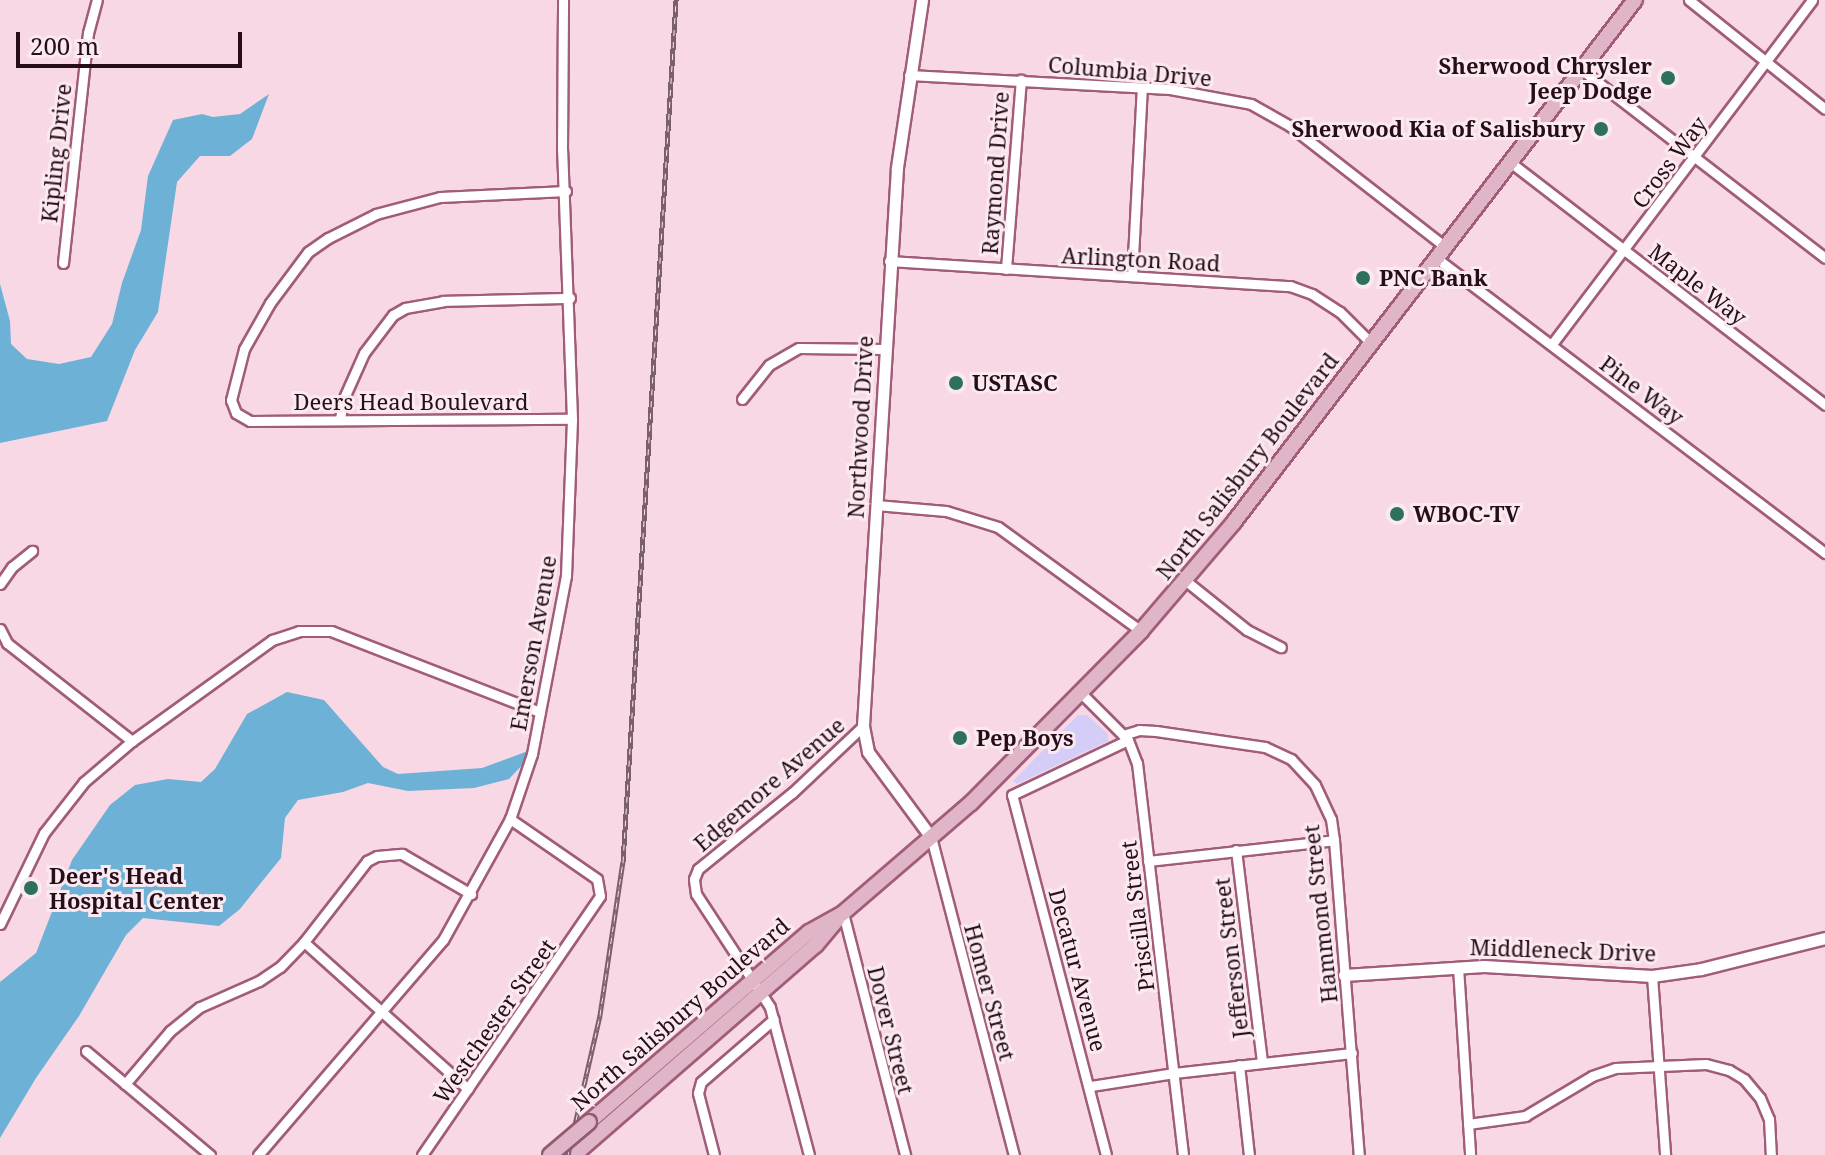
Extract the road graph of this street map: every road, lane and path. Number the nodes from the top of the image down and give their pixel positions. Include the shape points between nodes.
1 (97, 0) edge
2 (563, 0) edge
3 (922, 0) edge
4 (1635, 0) edge
5 (1689, 0) edge
6 (1812, 0) edge
7 (1766, 64) junction
8 (1582, 70) junction
9 (909, 75) junction
10 (1021, 80) junction
11 (1142, 88) junction
12 (1825, 109) edge
13 (1694, 157) junction
14 (1510, 162) junction
15 (566, 191) junction
16 (1626, 250) junction
17 (1439, 251) junction
18 (1825, 258) edge
19 (889, 261) junction
20 (63, 263) dead end
21 (1006, 269) junction
22 (1132, 276) junction
23 (570, 298) junction
24 (1371, 343) junction
25 (1552, 344) junction
26 (884, 349) junction
27 (742, 399) dead end
28 (1825, 405) edge
29 (340, 419) junction
30 (572, 419) junction
31 (876, 505) junction
32 (32, 551) dead end
33 (1825, 553) edge
34 (1186, 581) junction
35 (0, 584) edge
36 (0, 629) edge
37 (1141, 631) junction
38 (1281, 647) dead end
39 (1081, 693) junction
40 (540, 712) junction
41 (863, 726) junction
42 (1125, 738) junction
43 (132, 741) junction
44 (510, 819) junction
45 (931, 837) junction
46 (1334, 840) junction
47 (1236, 850) junction
48 (1148, 861) junction
49 (471, 894) junction
50 (843, 913) junction
51 (0, 924) edge
52 (1825, 938) edge
53 (304, 942) junction
54 (1458, 967) junction
55 (1344, 975) junction
56 (1652, 976) junction
57 (758, 987) junction
58 (384, 1011) junction
59 (774, 1019) junction
60 (86, 1051) dead end
61 (1352, 1053) junction
62 (1262, 1062) junction
63 (1659, 1063) junction
64 (1239, 1065) junction
65 (1174, 1073) junction
66 (125, 1084) junction
67 (1091, 1086) junction
68 (468, 1089) junction
69 (1468, 1124) junction
70 (210, 1155) edge
71 (258, 1155) edge
72 (422, 1155) edge
73 (550, 1155) edge
74 (574, 1155) edge
75 (714, 1155) edge
76 (809, 1155) edge
77 (905, 1155) edge
78 (1014, 1155) edge
79 (1106, 1155) edge
80 (1183, 1155) edge
81 (1249, 1155) edge
82 (1359, 1155) edge
83 (1470, 1155) edge
84 (1665, 1155) edge
85 (1771, 1155) edge

1 - 20 street, Kipling Drive via 88,33
2 - 15 street, Emerson Avenue
3 - 9 street, Northwood Drive
4 - 8 main road, North Salisbury Boulevard
5 - 7 street
6 - 7 street, Cross Way
7 - 12 street
7 - 13 street, Cross Way
8 - 13 street
8 - 14 main road, North Salisbury Boulevard
9 - 10 street, Columbia Drive
9 - 19 street, Northwood Drive
10 - 11 street, Columbia Drive
10 - 21 street, Raymond Drive
11 - 17 street, Columbia Drive via 1232,98 1269,113
11 - 22 street
13 - 16 street, Cross Way
13 - 18 street
14 - 16 street, Maple Way
14 - 17 main road, North Salisbury Boulevard
15 - 23 street, Emerson Avenue
15 - 29 street, Deers Head Boulevard via 410,203 376,214 308,252 270,303 236,369 231,400 236,413 250,421
16 - 25 street, Cross Way
16 - 28 street, Maple Way
17 - 24 main road, North Salisbury Boulevard
17 - 25 street, Pine Way
19 - 21 street, Arlington Road
19 - 26 street, Northwood Drive
21 - 22 street, Arlington Road
22 - 24 street, Arlington Road via 1290,286 1340,312
23 - 29 street via 443,301 405,308 384,325 357,365
23 - 30 street, Emerson Avenue
24 - 34 main road, North Salisbury Boulevard
25 - 33 street, Pine Way
26 - 27 street via 799,348 769,365
26 - 31 street, Northwood Drive
29 - 30 street, Deers Head Boulevard
30 - 40 street, Emerson Avenue via 566,576
31 - 37 street via 946,511 998,527
31 - 41 street, Northwood Drive
32 - 35 street
34 - 37 main road, North Salisbury Boulevard
34 - 38 street via 1247,630
36 - 43 street via 7,643
37 - 39 main road, North Salisbury Boulevard
39 - 42 street, Priscilla Street
39 - 45 main road, North Salisbury Boulevard
40 - 43 street via 316,629 272,640
40 - 44 street, Emerson Avenue
41 - 45 street, Northwood Drive via 876,766
41 - 57 street, Edgemore Avenue via 792,793 698,869 696,894
42 - 46 street, Hammond Street via 1139,730 1156,731 1278,751 1315,785 1331,819
42 - 48 street, Priscilla Street via 1137,763
42 - 67 street, Decatur Avenue via 1012,795
43 - 51 street via 84,782 44,833
44 - 49 street, Emerson Avenue
44 - 68 street, Westchester Street via 597,879 600,896
45 - 50 main road, North Salisbury Boulevard
45 - 78 street, Homer Street
46 - 47 street
46 - 55 street, Hammond Street
47 - 48 street
47 - 62 street, Jefferson Street
48 - 65 street, Priscilla Street
49 - 53 street via 402,854 377,856 357,872
49 - 58 street, Emerson Avenue via 443,940
50 - 57 main road, North Salisbury Boulevard via 816,945
50 - 77 street, Dover Street
52 - 56 street, Middleneck Drive
53 - 58 street
53 - 66 street via 269,976 200,1007 170,1031
54 - 55 street, Middleneck Drive
54 - 56 street, Middleneck Drive
54 - 69 street
55 - 61 street, Hammond Street
56 - 63 street
57 - 59 street, Edgemore Avenue
57 - 73 main road, North Salisbury Boulevard, bridge
57 - 74 main road, North Salisbury Boulevard
58 - 68 street
58 - 71 street, Emerson Avenue
59 - 75 street via 706,1076 698,1093
59 - 76 street, Edgemore Avenue
60 - 66 street
61 - 62 street
61 - 82 street, Hammond Street
62 - 64 street
63 - 69 street via 1601,1072 1525,1116
63 - 84 street
63 - 85 street via 1715,1065 1744,1079 1764,1103
64 - 65 street
64 - 81 street, Jefferson Street
65 - 67 street
65 - 80 street, Priscilla Street
66 - 70 street
67 - 79 street, Decatur Avenue
68 - 72 street, Westchester Street
69 - 83 street

